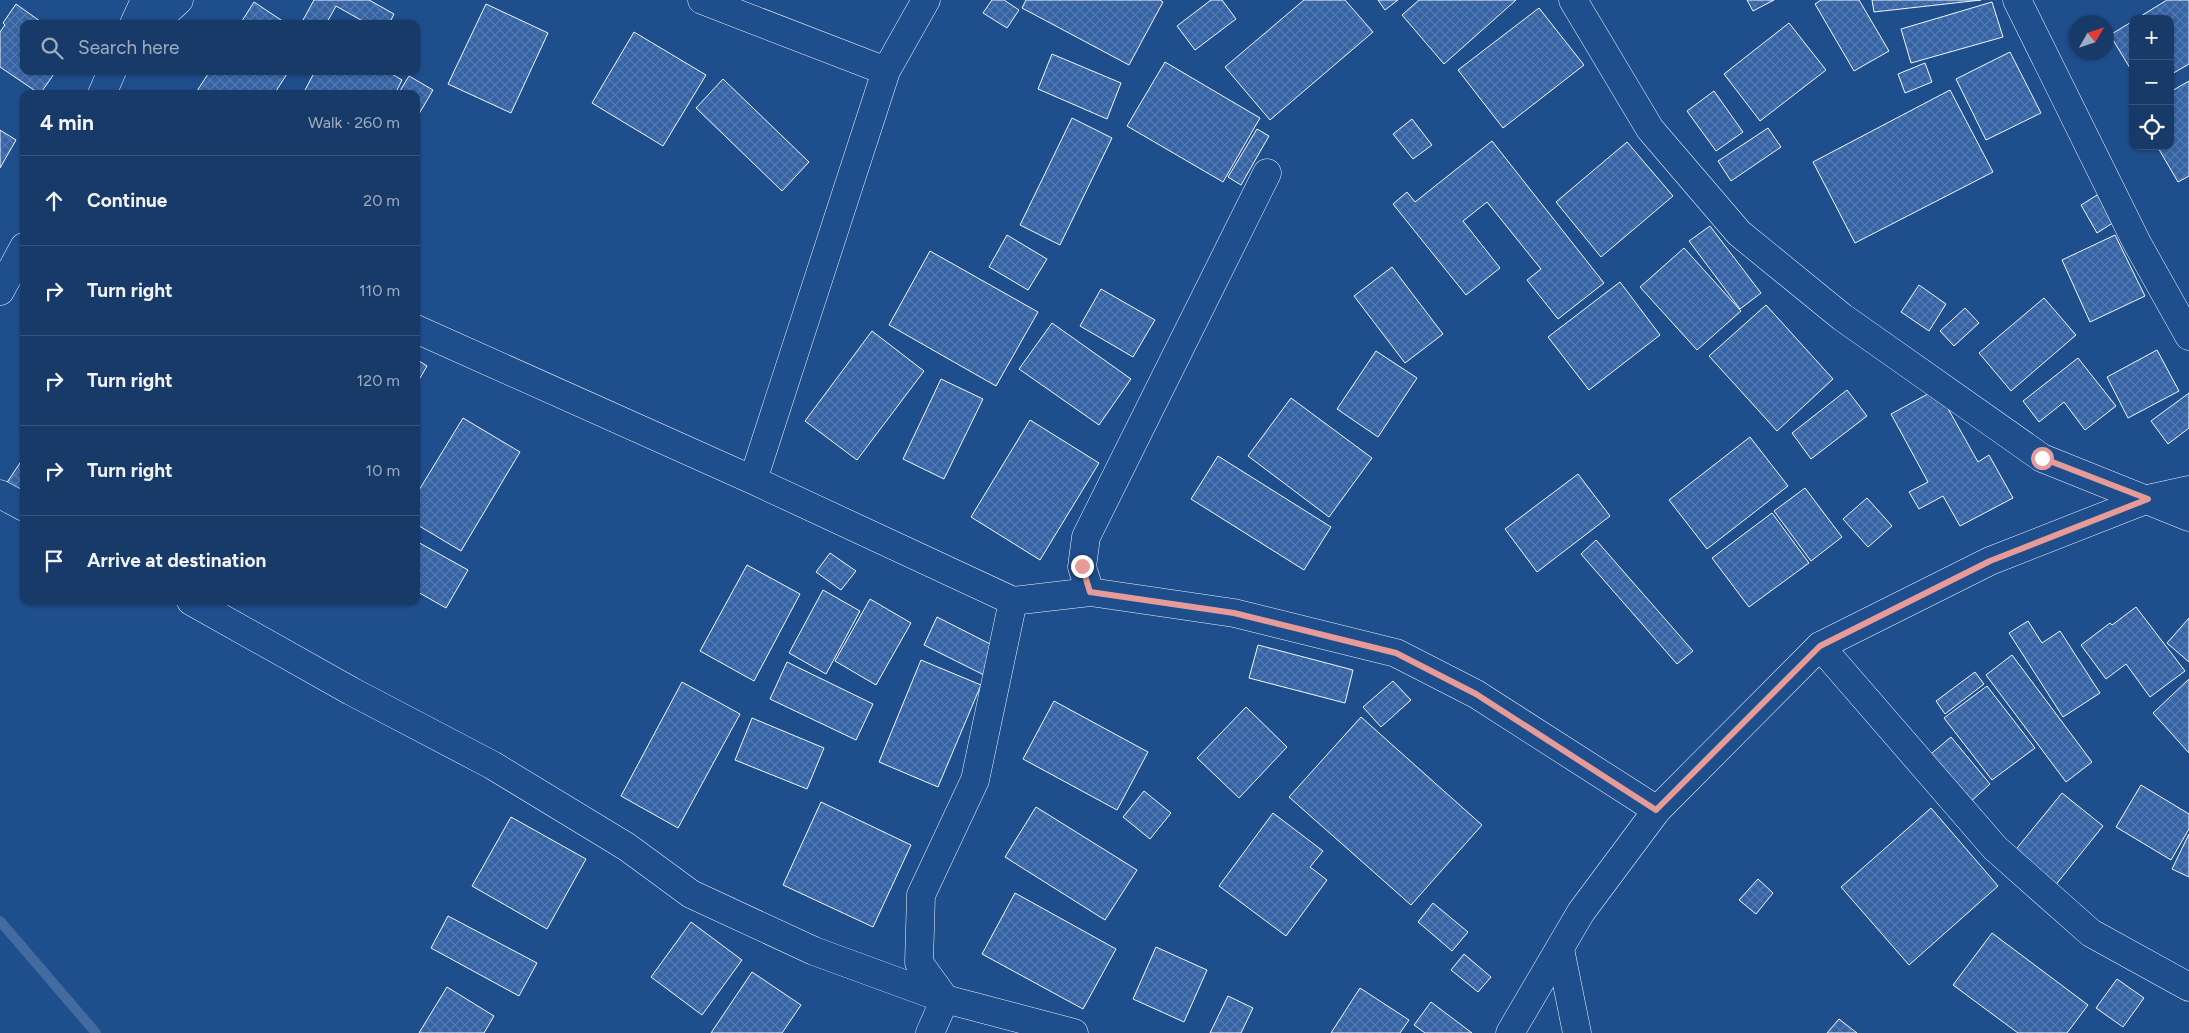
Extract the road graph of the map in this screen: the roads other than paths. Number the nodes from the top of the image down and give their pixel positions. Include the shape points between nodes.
1 (145, 0) edge
2 (179, 0) edge
3 (702, 0) edge
4 (926, 0) edge
5 (1573, 0) edge
6 (2017, 0) edge
7 (136, 20) edge
8 (157, 20) edge
9 (886, 71) junction
10 (110, 75) edge
11 (104, 90) edge
12 (1266, 173) dead end
13 (20, 254) edge
14 (0, 291) edge
15 (420, 331) edge
16 (2189, 336) edge
17 (753, 480) junction
18 (2189, 490) edge
19 (0, 494) edge
20 (2148, 499) junction
21 (20, 506) edge
22 (2189, 517) edge
23 (1090, 592) junction
24 (1013, 602) junction
25 (199, 605) edge
26 (1820, 646) junction
27 (1656, 810) junction
28 (1560, 949) junction
29 (2189, 987) edge
30 (945, 999) junction
31 (930, 1033) edge
32 (1074, 1033) edge
33 (1510, 1033) edge
34 (1577, 1033) edge

1 - 7 street
2 - 8 street
3 - 9 street
4 - 9 street
5 - 20 street via 1650,129 1740,234 1842,316 2042,458
6 - 16 street via 2137,243
9 - 17 street
10 - 11 street
12 - 23 street via 1086,537 1082,566
13 - 14 street
15 - 17 street
17 - 24 street
18 - 20 street
19 - 21 street
20 - 22 street
20 - 26 street via 1990,561
23 - 24 street
23 - 27 street via 1234,613 1396,653 1476,694
24 - 30 street via 975,780 921,895 919,963
25 - 30 street via 492,764 627,846 691,894 814,951
26 - 27 street
26 - 29 street via 1995,848 2091,933
27 - 28 street via 1582,912
28 - 33 street
28 - 34 street
30 - 31 street
30 - 32 street

